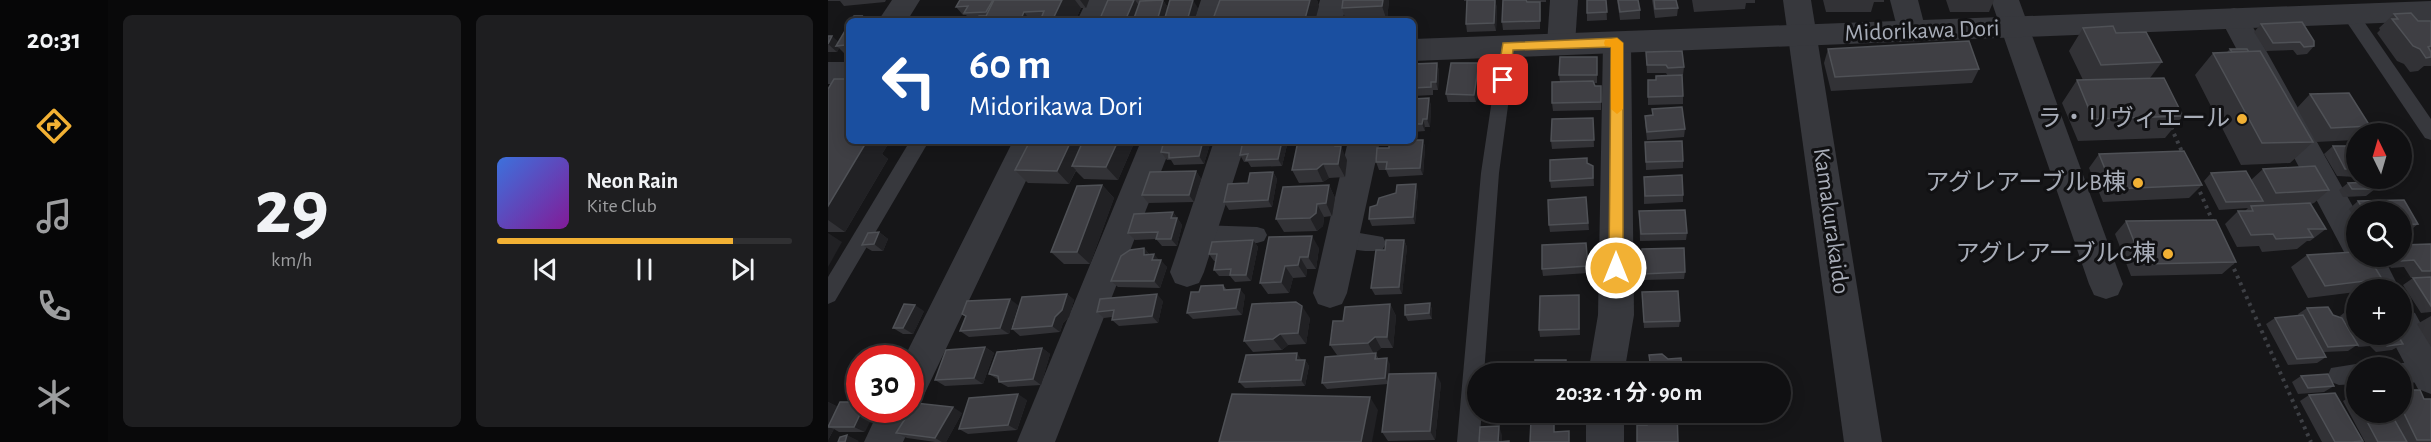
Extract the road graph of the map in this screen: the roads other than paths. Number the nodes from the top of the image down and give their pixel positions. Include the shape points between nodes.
1 (906, 0) edge
2 (1101, 0) edge
3 (1215, 0) edge
4 (1334, 0) edge
5 (1564, 0) edge
6 (1797, 0) edge
7 (1905, 0) edge
8 (2431, 11) edge
9 (2010, 14) edge
10 (2350, 14) junction
11 (894, 18) edge
12 (1092, 18) edge
13 (1209, 18) edge
14 (1329, 18) edge
15 (2234, 18) junction
16 (1912, 31) junction
17 (1803, 35) junction
18 (1617, 43) junction
19 (1561, 44) junction
20 (1508, 46) junction
21 (1416, 50) edge
22 (828, 73) edge
23 (846, 73) edge
24 (2431, 133) edge
25 (918, 144) edge
26 (1028, 144) edge
27 (1156, 144) edge
28 (1229, 144) edge
29 (1363, 144) edge
30 (2346, 224) edge
31 (1200, 233) junction
32 (1257, 235) dead end
33 (1342, 238) junction
34 (1376, 243) dead end
35 (1187, 272) dead end
36 (2106, 284) dead end
37 (1330, 293) dead end
38 (828, 295) edge
39 (2410, 345) edge
40 (924, 356) edge
41 (1608, 363) edge
42 (2420, 374) edge
43 (892, 423) edge
44 (1605, 423) edge
45 (883, 442) edge
46 (1036, 442) edge
47 (1468, 442) edge
48 (1605, 442) edge
49 (1863, 442) edge

1 - 11 street
2 - 12 street
3 - 13 street
4 - 14 street
5 - 19 street
6 - 17 street, Kamakurakaido
7 - 16 street
8 - 10 street, Midorikawa Dori
9 - 15 street, Midorikawa Dori
9 - 16 street, Midorikawa Dori
9 - 36 street
10 - 15 street, Midorikawa Dori
10 - 24 lane
15 - 30 street
16 - 17 street, Midorikawa Dori
17 - 18 street, Midorikawa Dori
17 - 49 street, Kamakurakaido
18 - 19 street, Midorikawa Dori
18 - 41 street via 1616,315
19 - 20 street, Midorikawa Dori
20 - 21 street, Midorikawa Dori
20 - 47 lane via 1490,173
22 - 23 street
25 - 38 lane
26 - 40 street
27 - 46 street
28 - 31 street
29 - 33 street
31 - 32 lane
31 - 35 street
33 - 34 lane
33 - 37 street
39 - 42 street
43 - 45 street
44 - 48 street

